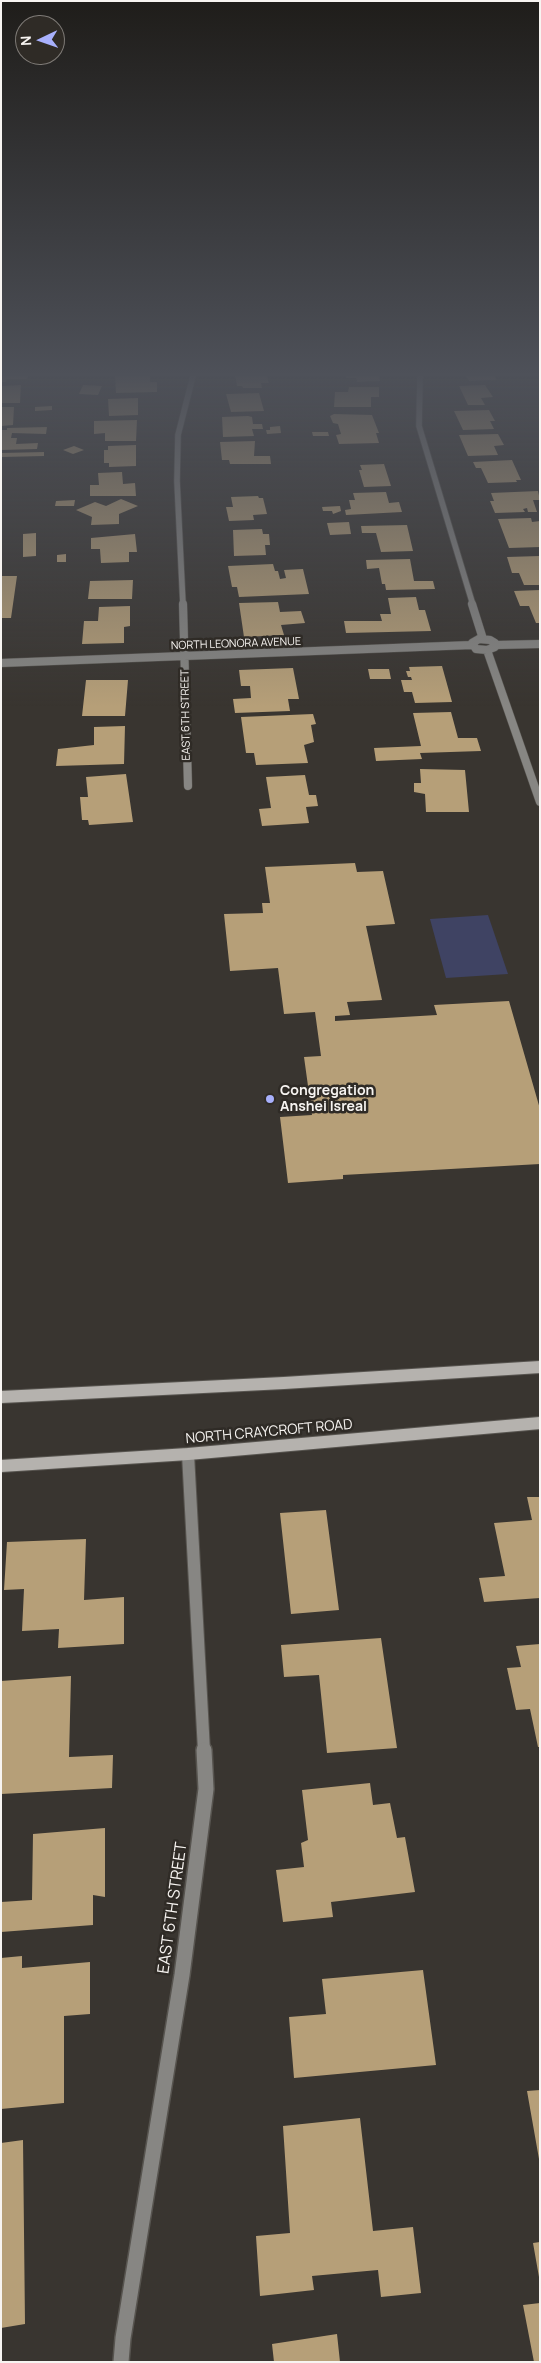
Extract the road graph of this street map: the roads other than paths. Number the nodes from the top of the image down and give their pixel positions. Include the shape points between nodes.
1 (177, 486) edge
2 (437, 486) edge
3 (483, 639) junction
4 (540, 644) edge
5 (472, 645) junction
6 (496, 645) junction
7 (487, 650) junction
8 (185, 656) junction
9 (1, 663) edge
10 (188, 786) dead end
11 (540, 802) edge
12 (540, 1367) edge
13 (1, 1397) edge
14 (540, 1424) edge
15 (188, 1454) junction
16 (1, 1466) edge
17 (122, 2362) edge

1 - 8 street, EAST 6TH STREET
2 - 3 street
3 - 5 street via 475,640
3 - 6 street
4 - 6 street
5 - 7 street via 476,649
5 - 8 street, NORTH LEONORA AVENUE
6 - 7 street
7 - 11 street
8 - 9 street, NORTH LEONORA AVENUE
8 - 10 street, EAST 6TH STREET
12 - 13 main road
14 - 15 main road, NORTH CRAYCROFT ROAD
15 - 16 main road, NORTH CRAYCROFT ROAD
15 - 17 street, EAST 6TH STREET via 206,1789 182,1974 123,2338

